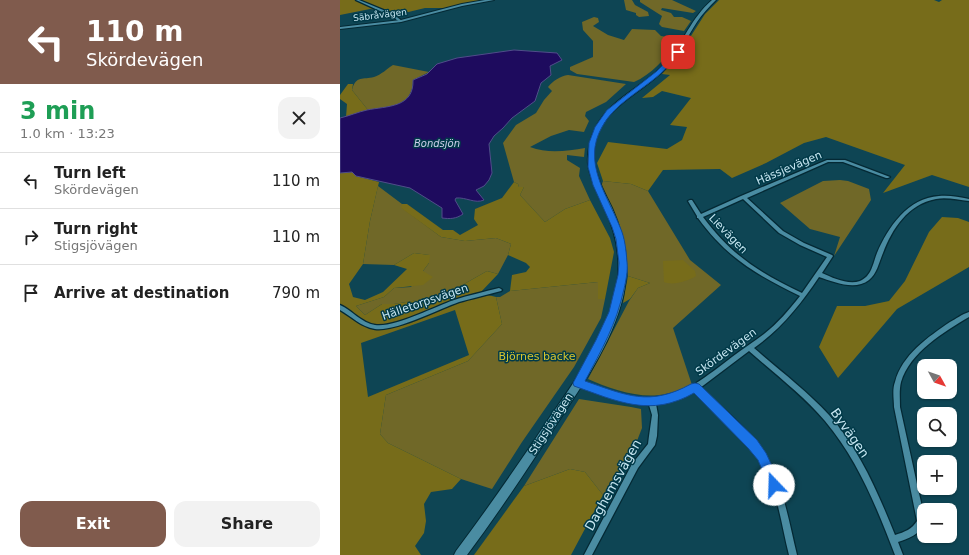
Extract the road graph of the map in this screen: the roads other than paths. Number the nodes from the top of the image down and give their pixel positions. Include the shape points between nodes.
1 (357, 0) edge
2 (492, 0) edge
3 (714, 0) edge
4 (401, 21) junction
5 (340, 28) edge
6 (888, 177) dead end
7 (743, 198) junction
8 (969, 200) edge
9 (690, 201) dead end
10 (699, 217) junction
11 (818, 274) junction
12 (499, 290) dead end
13 (802, 295) junction
14 (340, 307) edge
15 (969, 314) edge
16 (749, 348) junction
17 (578, 383) junction
18 (695, 387) junction
19 (652, 402) junction
20 (893, 540) junction
21 (460, 555) edge
22 (588, 555) edge
23 (793, 555) edge
24 (899, 555) edge

1 - 4 street
2 - 4 main road, Säbråvägen
3 - 17 main road, Stigsjövägen via 698,17 673,58 609,112 595,134 591,167 620,239 623,263 614,312
4 - 5 main road, Säbråvägen
6 - 7 street, Hässjevägen via 843,161 827,161
7 - 10 street, Hässjevägen
7 - 11 street, Skördevägen via 781,232 830,256
8 - 11 street via 933,197 911,207 890,231 873,271 866,280 844,282
9 - 10 street, Lievägen
10 - 13 street, Lievägen via 720,243 744,264 779,285
11 - 13 street, Skördevägen
12 - 14 street, Hälletorpsvägen via 458,300 381,328 362,323
13 - 16 street, Skördevägen via 774,329
15 - 20 street via 929,340 904,369 899,380 896,393 897,407 921,521 918,529 912,534
16 - 18 street, Skördevägen
16 - 20 street, Byvägen via 808,400 836,429 858,463
17 - 19 street, Skördevägen via 624,399
17 - 21 main road, Stigsjövägen via 536,448
18 - 19 street, Skördevägen via 680,396
18 - 23 street via 740,431 762,457 782,510
19 - 22 street, Daghemsvägen via 655,415 651,445 635,466
20 - 24 street, Byvägen

